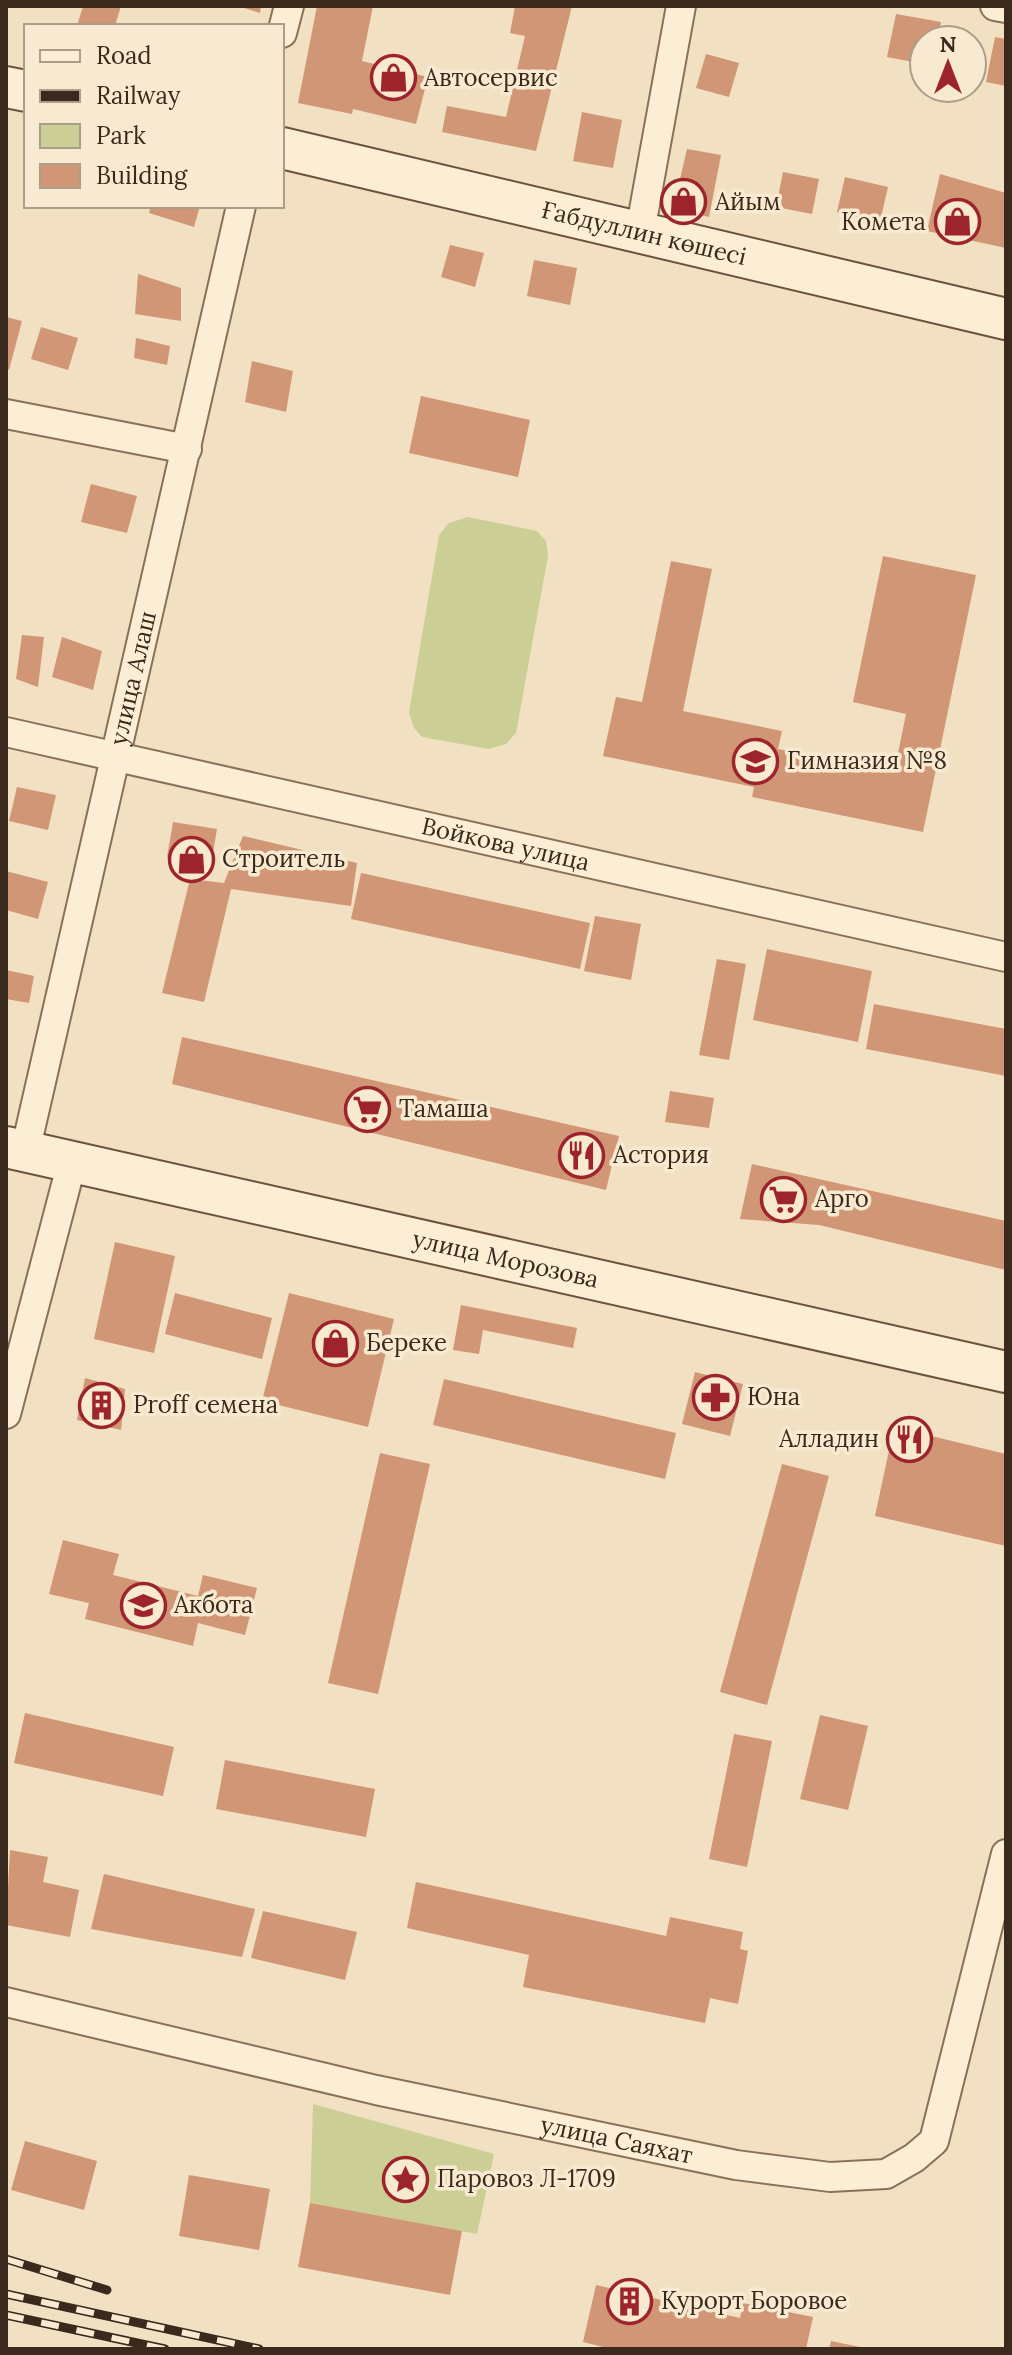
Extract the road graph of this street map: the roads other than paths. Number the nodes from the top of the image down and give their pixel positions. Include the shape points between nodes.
1 (681, 6) edge
2 (995, 6) edge
3 (1006, 8) edge
4 (284, 148) edge
5 (241, 208) edge
6 (640, 232) junction
7 (1006, 319) edge
8 (6, 414) edge
9 (187, 449) junction
10 (6, 732) edge
11 (117, 758) junction
12 (1006, 957) edge
13 (15, 1150) edge
14 (72, 1162) junction
15 (1006, 1372) edge
16 (6, 1414) edge
17 (1006, 1854) edge
18 (6, 2002) edge

1 - 6 street
2 - 3 street
4 - 6 main road, Ғабдуллин көшесі
5 - 9 street, улица Алаш
6 - 7 main road, Ғабдуллин көшесі
8 - 9 street
9 - 11 street, улица Алаш
10 - 11 street, Войкова улица
11 - 12 street, Войкова улица
11 - 13 street, улица Алаш
13 - 14 main road, улица Морозова
14 - 15 main road, улица Морозова
14 - 16 street
17 - 18 street, улица Саяхат via 934,2141 886,2174 830,2177 736,2165 376,2090

